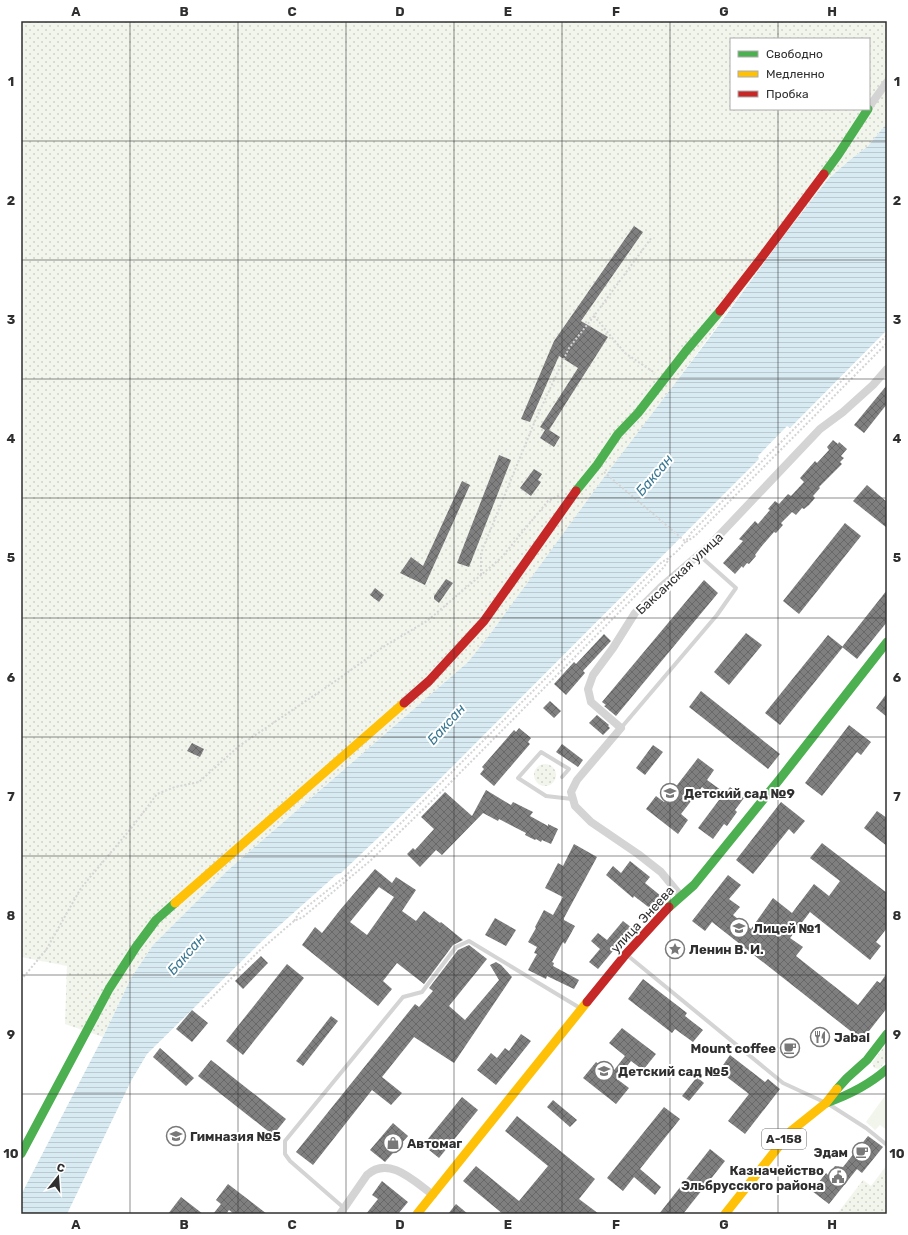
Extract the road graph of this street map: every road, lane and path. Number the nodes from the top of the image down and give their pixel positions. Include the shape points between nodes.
1 (887, 82) edge
2 (870, 105) edge
3 (867, 110) edge
4 (652, 237) dead end
5 (594, 316) junction
6 (887, 335) edge
7 (887, 343) edge
8 (887, 369) edge
9 (664, 380) junction
10 (597, 465) junction
11 (560, 495) dead end
12 (686, 542) junction
13 (699, 555) junction
14 (669, 558) junction
15 (481, 575) junction
16 (887, 642) edge
17 (620, 728) junction
18 (562, 777) dead end
19 (573, 799) junction
20 (680, 895) junction
21 (294, 921) junction
22 (626, 954) junction
23 (21, 980) edge
24 (202, 1007) dead end
25 (582, 1010) junction
26 (887, 1034) edge
27 (867, 1060) junction
28 (884, 1071) edge
29 (826, 1103) junction
30 (887, 1145) edge
31 (21, 1154) edge
32 (433, 1195) junction
33 (342, 1211) edge
34 (417, 1214) edge
35 (725, 1214) edge

1 - 2 street
3 - 9 street via 838,155
4 - 5 path
5 - 9 path via 625,353
5 - 15 path via 569,348 535,421 481,553
6 - 12 path via 691,533
7 - 12 path via 727,505
8 - 13 street, Баксанская улица via 843,412 820,429
9 - 10 street via 618,434
10 - 12 path
10 - 31 street via 579,486 484,621 429,681 156,920 109,990
11 - 15 path via 548,501 501,558
12 - 14 path
13 - 17 street, Баксанская улица via 661,587 636,613 593,675 588,689 592,702
13 - 17 lane via 736,588 717,615
14 - 21 path via 662,562 403,821 342,878 299,913
14 - 21 path via 664,567 444,789 346,882 303,917
15 - 23 path via 427,621 383,647 239,746 199,782 157,794 81,888 46,950
16 - 20 street, улица Энеева via 694,885
17 - 19 street via 577,780 571,792
18 - 19 lane via 568,769 541,752 518,778 546,796
19 - 20 street via 575,806 591,822 661,872
20 - 22 street, улица Энеева
21 - 24 path
22 - 25 street, улица Энеева
22 - 29 lane via 783,1083
25 - 32 street, улица Энеева
25 - 33 lane via 470,941 456,947 422,992 403,997 285,1141 285,1154 290,1161
26 - 27 street, А-158
27 - 28 street via 866,1064 870,1070 877,1074
27 - 29 street, А-158 via 847,1078
28 - 29 street, А-158 via 847,1096
29 - 30 lane via 866,1128
29 - 35 street, А-158 via 791,1132
32 - 33 street via 398,1170 380,1168 367,1175
32 - 34 street, улица Энеева

